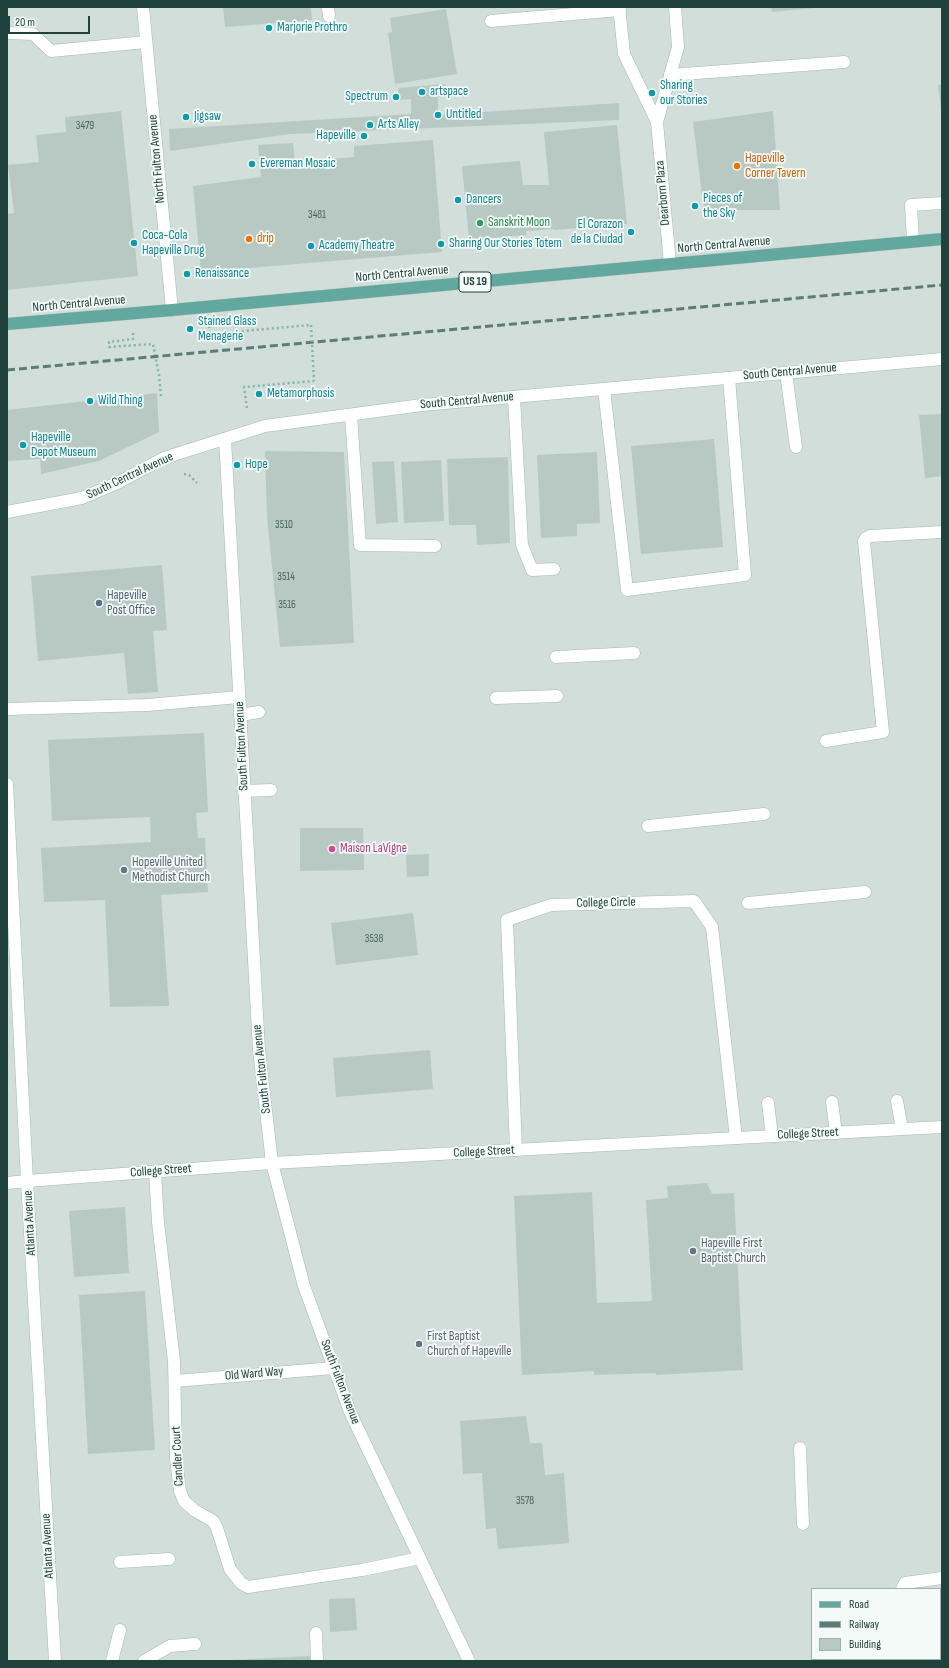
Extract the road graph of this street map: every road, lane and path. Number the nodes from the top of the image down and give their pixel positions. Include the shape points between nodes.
1 (143, 7) edge
2 (675, 7) edge
3 (619, 8) edge
4 (492, 21) dead end
5 (7, 33) edge
6 (146, 42) junction
7 (844, 62) dead end
8 (670, 75) junction
9 (657, 122) junction
10 (942, 203) edge
11 (942, 239) edge
12 (913, 242) junction
13 (670, 264) junction
14 (172, 310) junction
15 (7, 324) edge
16 (209, 326) dead end
17 (133, 339) dead end
18 (942, 359) edge
19 (786, 373) junction
20 (729, 378) junction
21 (604, 389) junction
22 (161, 396) dead end
23 (514, 397) junction
24 (247, 408) dead end
25 (351, 415) junction
26 (225, 439) junction
27 (796, 447) dead end
28 (178, 474) dead end
29 (197, 483) dead end
30 (7, 512) edge
31 (942, 532) edge
32 (435, 546) dead end
33 (554, 570) dead end
34 (634, 653) dead end
35 (556, 657) dead end
36 (557, 696) dead end
37 (239, 697) junction
38 (496, 698) dead end
39 (7, 709) edge
40 (259, 712) dead end
41 (240, 715) junction
42 (826, 741) dead end
43 (7, 784) edge
44 (271, 790) dead end
45 (244, 792) junction
46 (764, 814) dead end
47 (648, 826) dead end
48 (865, 892) dead end
49 (748, 903) dead end
50 (897, 1101) dead end
51 (832, 1102) dead end
52 (768, 1103) dead end
53 (942, 1127) edge
54 (902, 1129) junction
55 (836, 1133) junction
56 (772, 1136) junction
57 (736, 1138) junction
58 (516, 1150) junction
59 (272, 1163) junction
60 (155, 1172) junction
61 (27, 1181) junction
62 (7, 1183) edge
63 (334, 1368) junction
64 (175, 1381) junction
65 (800, 1448) dead end
66 (804, 1524) dead end
67 (420, 1558) junction
68 (169, 1559) dead end
69 (120, 1562) dead end
70 (942, 1578) edge
71 (902, 1588) edge
72 (120, 1630) dead end
73 (316, 1633) dead end
74 (195, 1644) dead end
75 (54, 1661) edge
76 (112, 1661) edge
77 (144, 1661) edge
78 (317, 1661) edge
79 (469, 1661) edge

1 - 6 street, North Fulton Avenue
2 - 8 street, Dearborn Plaza via 678,47
3 - 4 street
3 - 9 street, Dearborn Plaza via 624,54
5 - 6 street via 32,34 51,51
6 - 14 street, North Fulton Avenue
7 - 8 street
8 - 9 street, Dearborn Plaza
9 - 13 street, Dearborn Plaza
10 - 12 street via 911,205
11 - 12 main road, North Central Avenue / US 19
12 - 13 main road, North Central Avenue / US 19
13 - 14 main road, North Central Avenue / US 19
14 - 15 main road, North Central Avenue / US 19
16 - 24 path, bridge via 210,334 311,325 314,381 244,387
17 - 22 path via 109,342 109,347 153,344
18 - 19 street, South Central Avenue
19 - 20 street, South Central Avenue
19 - 27 street
20 - 21 street, South Central Avenue
20 - 21 street via 745,574 627,590
21 - 23 street, South Central Avenue
23 - 25 street, South Central Avenue via 422,405
23 - 33 street via 522,545 532,570
25 - 26 street, South Central Avenue via 265,426
25 - 32 street via 360,545
26 - 30 street, South Central Avenue via 164,458 82,498
26 - 37 street, South Fulton Avenue
28 - 29 path via 189,475
31 - 42 street via 866,538 864,542 884,732
34 - 35 street
36 - 38 street
37 - 39 street via 147,706
37 - 41 street, South Fulton Avenue
40 - 41 street
41 - 45 street, South Fulton Avenue
43 - 61 street, Atlanta Avenue
44 - 45 street
45 - 59 street, South Fulton Avenue via 259,1050
46 - 47 street
48 - 49 street
50 - 54 street
51 - 55 street
52 - 56 street
53 - 54 street, College Street
54 - 55 street, College Street
55 - 56 street, College Street
56 - 57 street, College Street
57 - 58 street, College Street
57 - 58 street, College Circle via 712,927 694,902 551,905 507,920
58 - 59 street, College Street
59 - 60 street, College Street
59 - 63 street, South Fulton Avenue via 304,1286
60 - 61 street, College Street
60 - 64 street, Candler Court
61 - 62 street, College Street
61 - 75 street, Atlanta Avenue
63 - 64 street, Old Ward Way
63 - 67 street, South Fulton Avenue via 350,1412
64 - 67 street, Candler Court via 176,1459 180,1491 184,1501 213,1521 230,1569 241,1583 248,1587 273,1584
65 - 66 street
67 - 79 street, South Fulton Avenue
68 - 69 street
70 - 71 street via 905,1583
72 - 76 street
73 - 78 street
74 - 77 street via 170,1646

